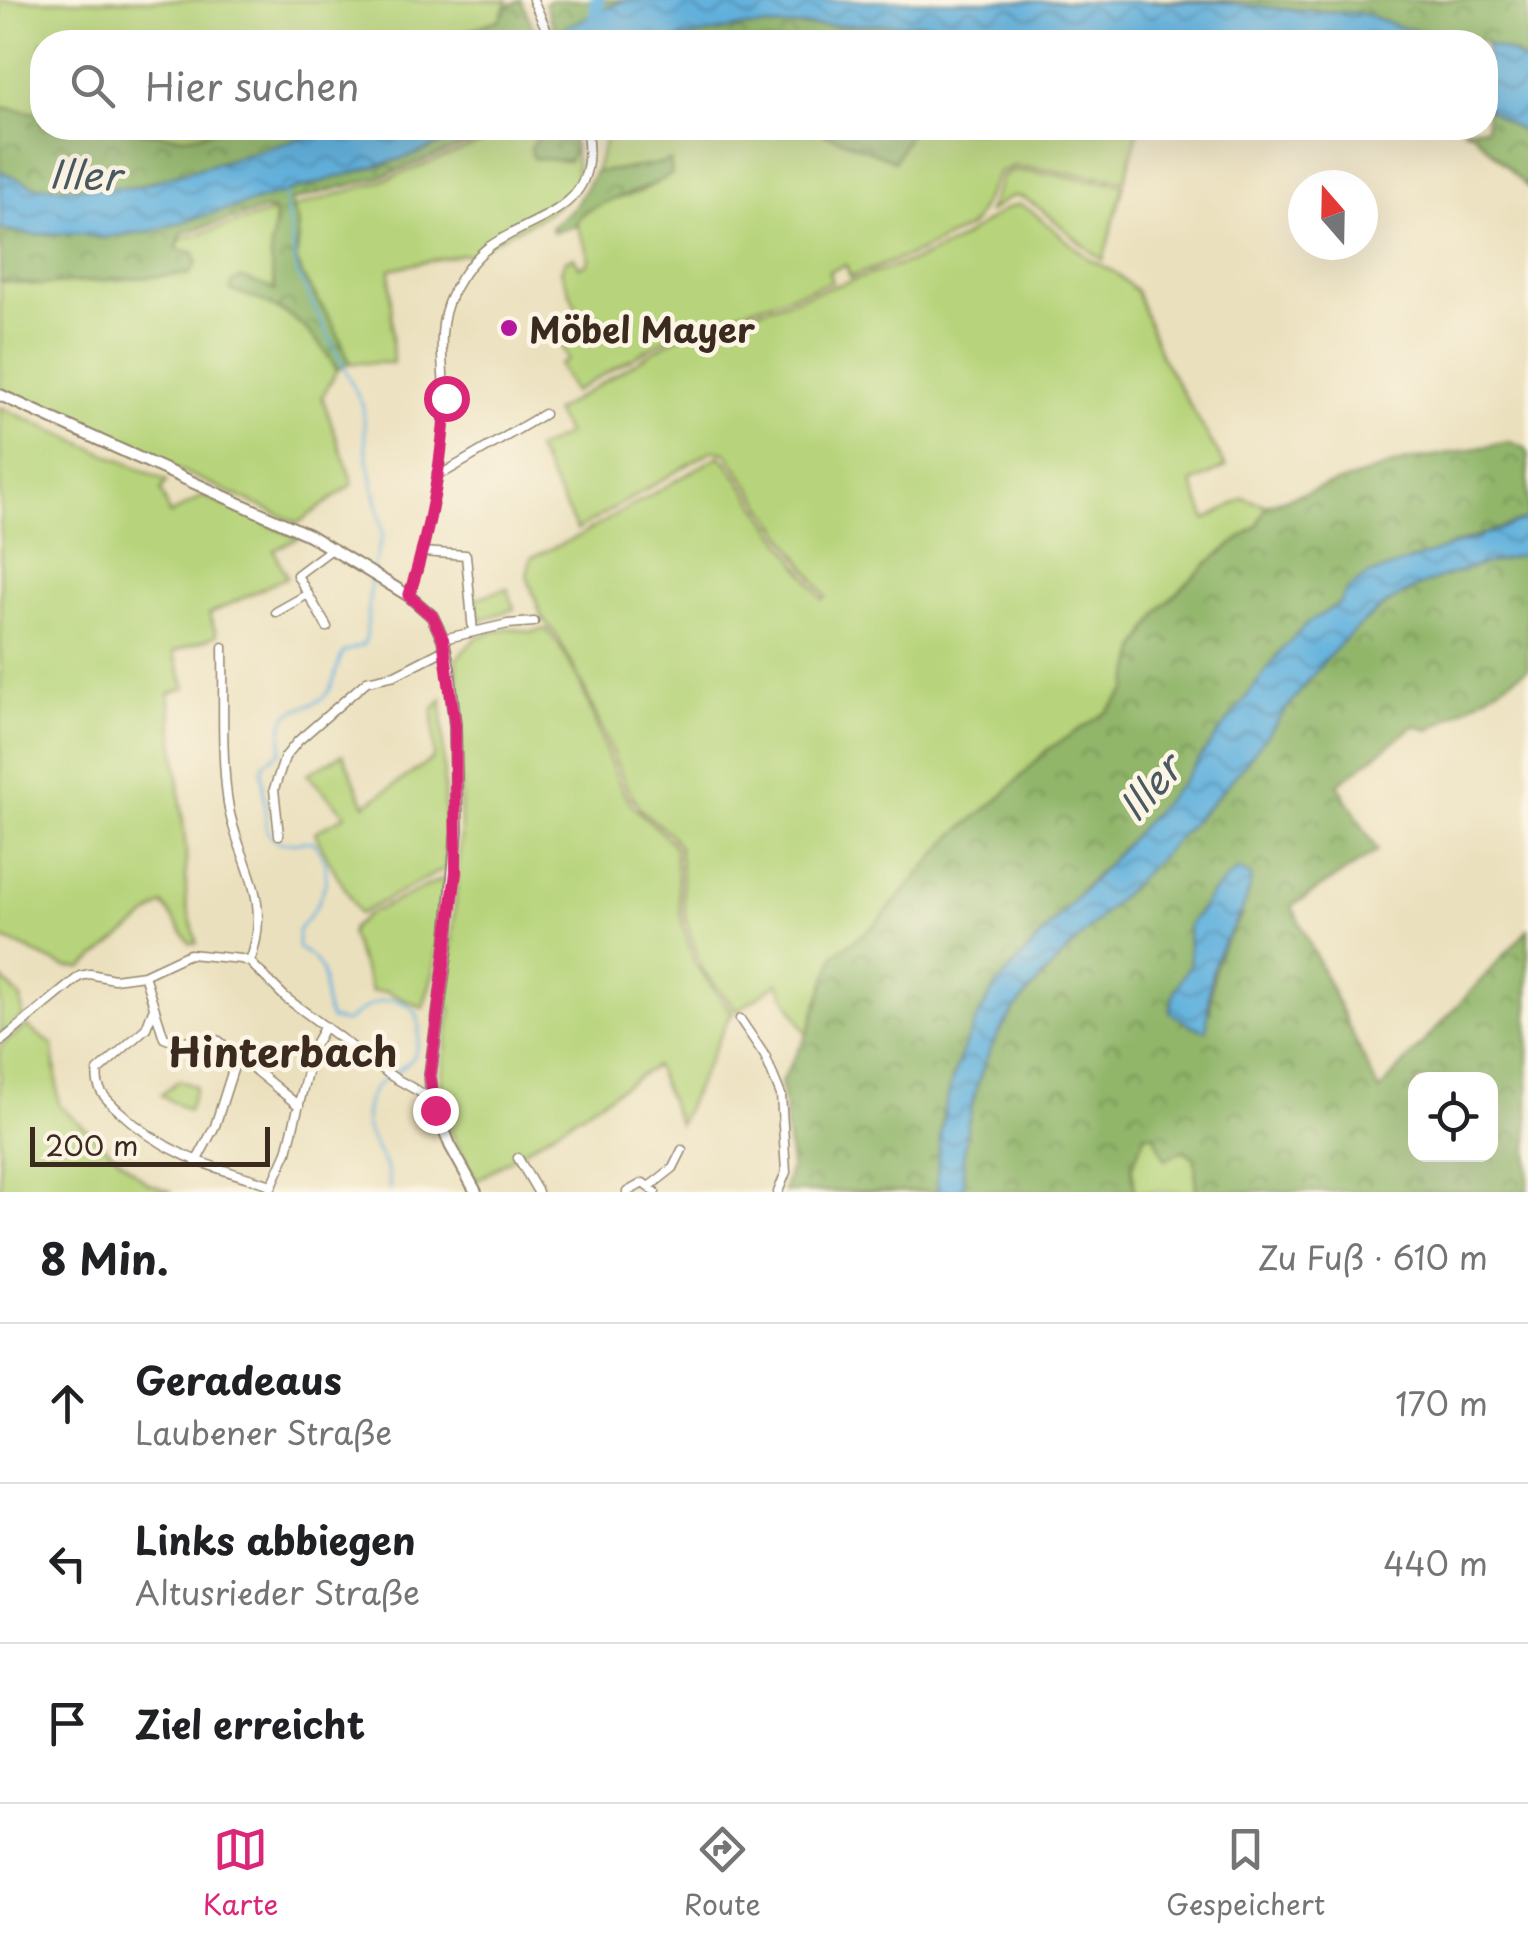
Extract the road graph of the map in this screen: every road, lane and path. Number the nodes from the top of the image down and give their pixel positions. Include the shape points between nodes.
1 (533, 0) edge
2 (546, 30) edge
3 (587, 140) edge
4 (0, 396) edge
5 (544, 414) dead end
6 (437, 472) junction
7 (333, 548) junction
8 (423, 552) junction
9 (308, 594) junction
10 (409, 596) junction
11 (276, 612) dead end
12 (534, 622) dead end
13 (327, 626) dead end
14 (473, 632) junction
15 (444, 644) junction
16 (223, 647) dead end
17 (279, 834) dead end
18 (250, 962) junction
19 (144, 975) junction
20 (153, 1010) junction
21 (740, 1019) dead end
22 (325, 1026) junction
23 (146, 1028) junction
24 (159, 1029) junction
25 (0, 1042) edge
26 (237, 1056) junction
27 (432, 1099) junction
28 (299, 1106) junction
29 (682, 1150) dead end
30 (518, 1158) dead end
31 (196, 1162) junction
32 (270, 1188) edge
33 (653, 1189) edge
34 (476, 1192) edge
35 (538, 1192) edge
36 (627, 1192) edge
37 (778, 1192) edge

1 - 2 street
3 - 6 street via 586,169 568,202 478,256 446,306
4 - 7 main road
5 - 6 street
6 - 8 street
7 - 9 street via 297,575
7 - 10 main road
8 - 10 street
8 - 14 street via 466,556
9 - 11 street
9 - 13 street
10 - 15 main road via 432,616
12 - 14 street
14 - 15 street
15 - 17 street via 395,675 367,681 298,741 274,789
15 - 27 main road via 455,725 457,830
16 - 18 street via 227,797 259,900
18 - 19 street via 189,954
18 - 22 street
19 - 20 street
19 - 25 street via 80,976
20 - 23 street
20 - 24 street
21 - 37 street via 766,1056 781,1095 786,1172
22 - 27 street
22 - 28 street via 312,1048
23 - 24 street
23 - 31 street via 104,1062 97,1085 146,1135
24 - 26 street via 174,1042 213,1039
26 - 28 street
26 - 31 street
27 - 34 main road
28 - 32 street
29 - 33 street
30 - 35 street
31 - 32 street
33 - 36 street via 643,1184

